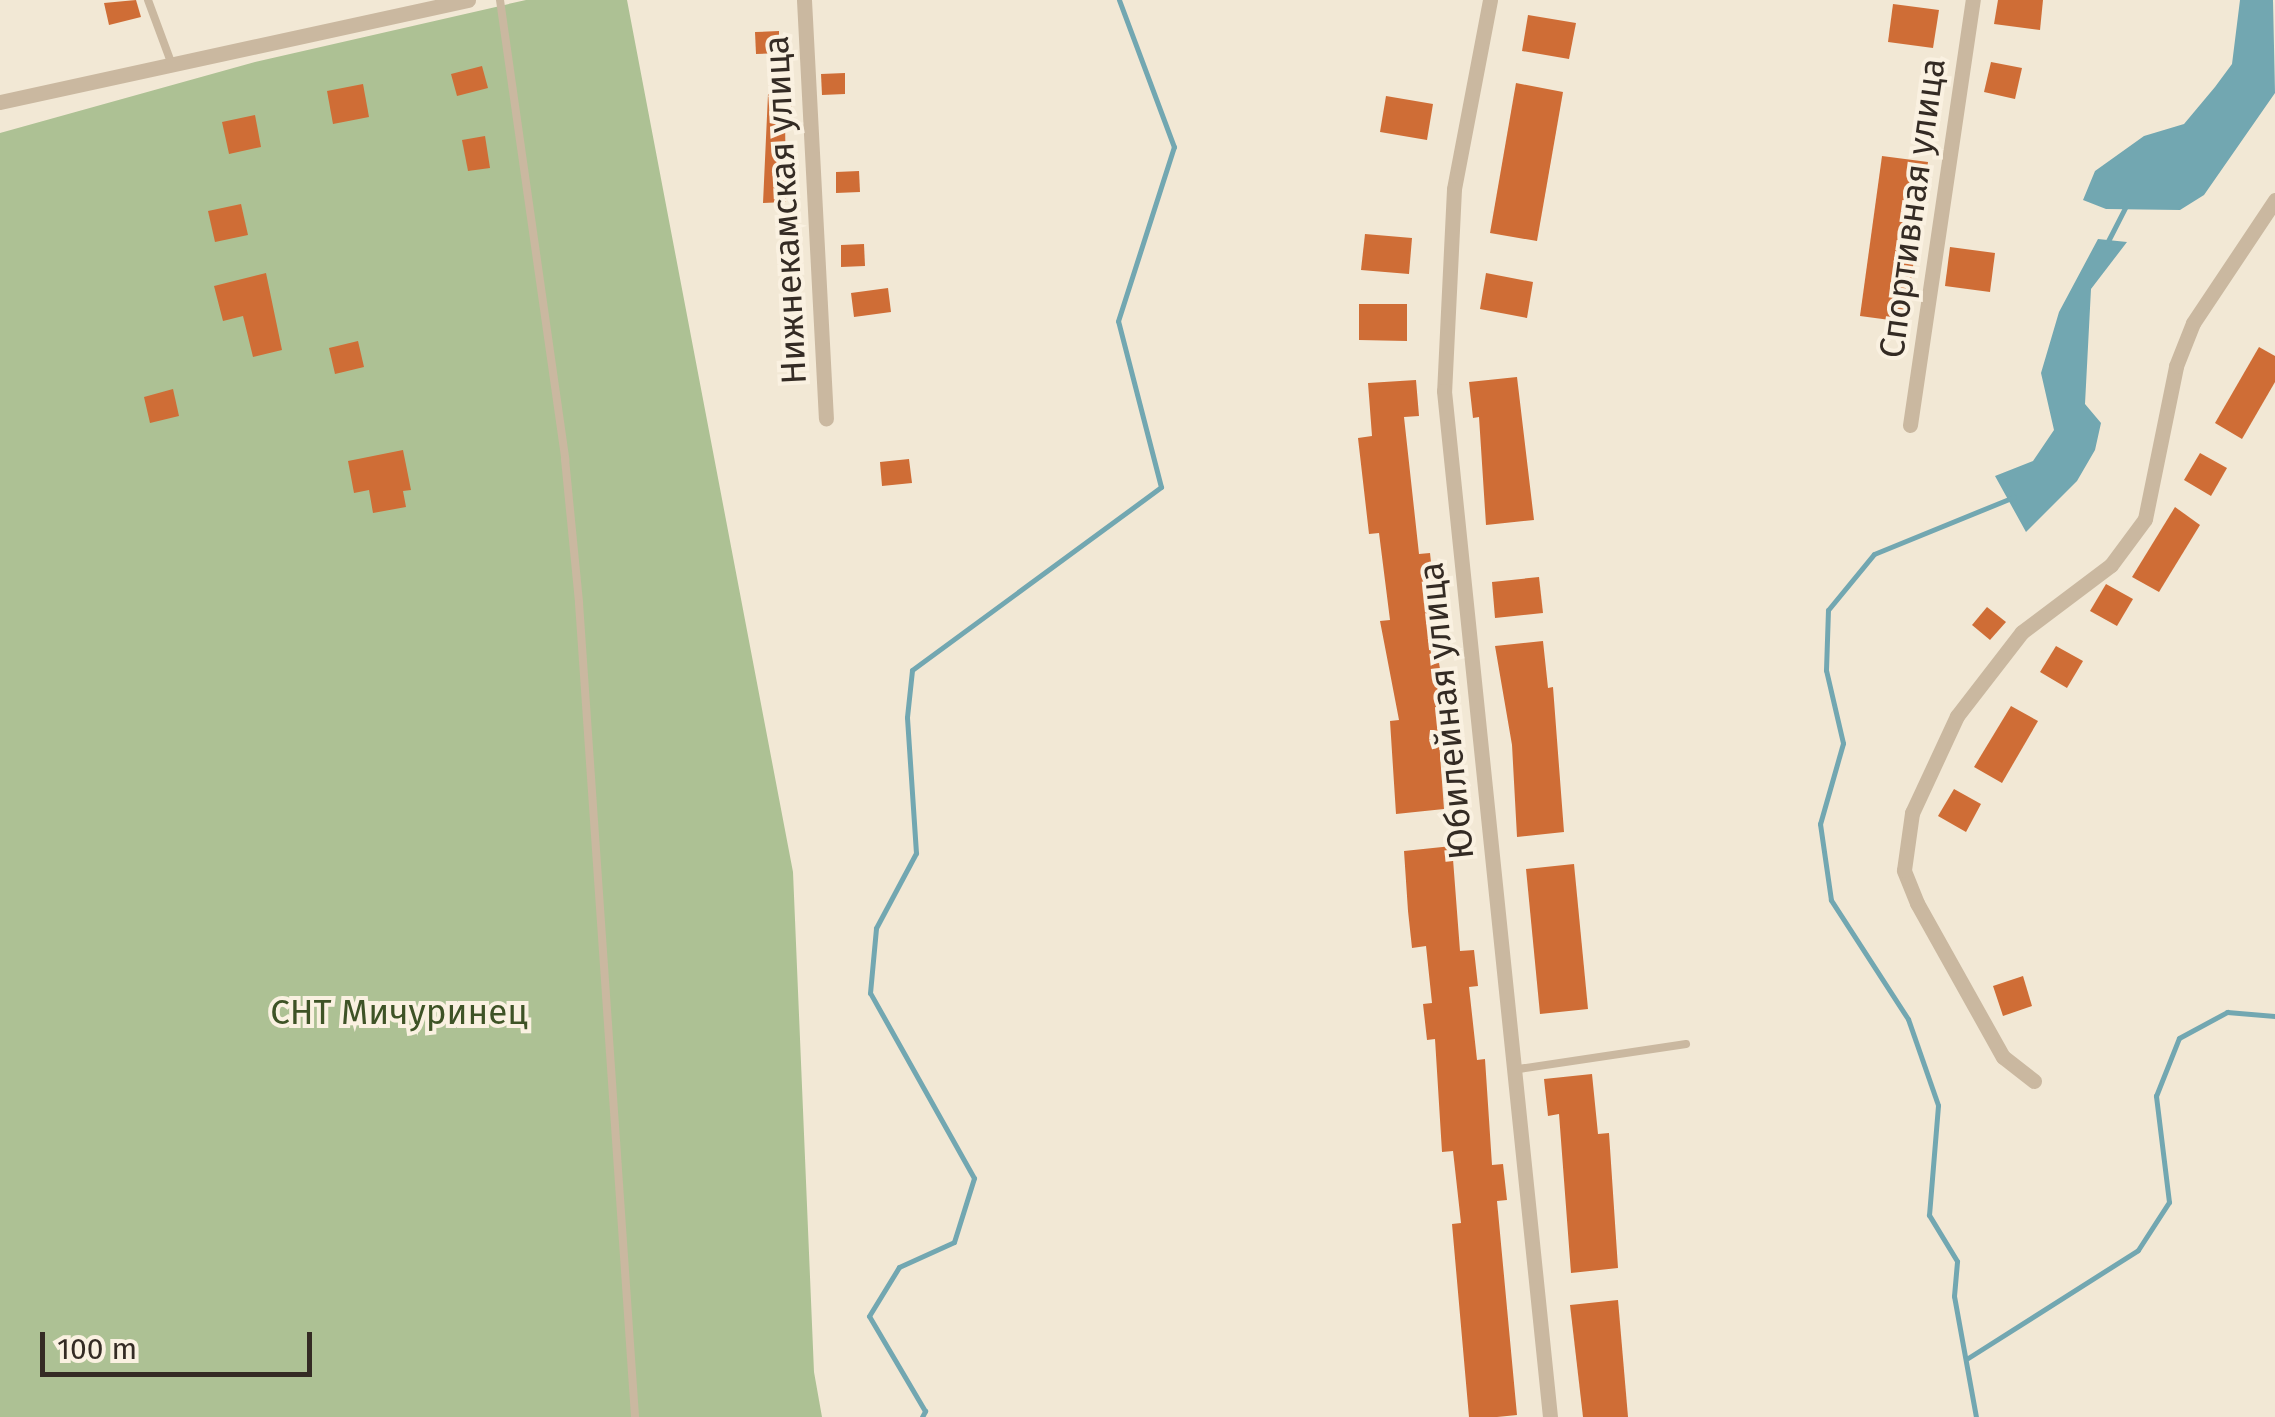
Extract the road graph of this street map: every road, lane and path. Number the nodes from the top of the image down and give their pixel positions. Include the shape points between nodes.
1 (148, 0) edge
2 (468, 0) edge
3 (500, 0) edge
4 (804, 0) edge
5 (1490, 0) edge
6 (1972, 0) edge
7 (172, 65) junction
8 (0, 102) edge
9 (2275, 200) edge
10 (826, 418) dead end
11 (1910, 425) dead end
12 (1686, 1044) dead end
13 (1512, 1070) junction
14 (2034, 1081) dead end
15 (635, 1417) edge
16 (1550, 1417) edge

1 - 7 lane
2 - 7 street
3 - 15 lane via 579,603
4 - 10 street, Нижнекамская улица
5 - 13 street, Юбилейная улица via 1454,189 1444,391
6 - 11 street, Спортивная улица
7 - 8 street
9 - 14 street via 2193,324 2176,366 2145,519 2112,565 2022,632 1958,716 1912,813 1904,870 1916,902 2003,1057
12 - 13 lane
13 - 16 street, Юбилейная улица

